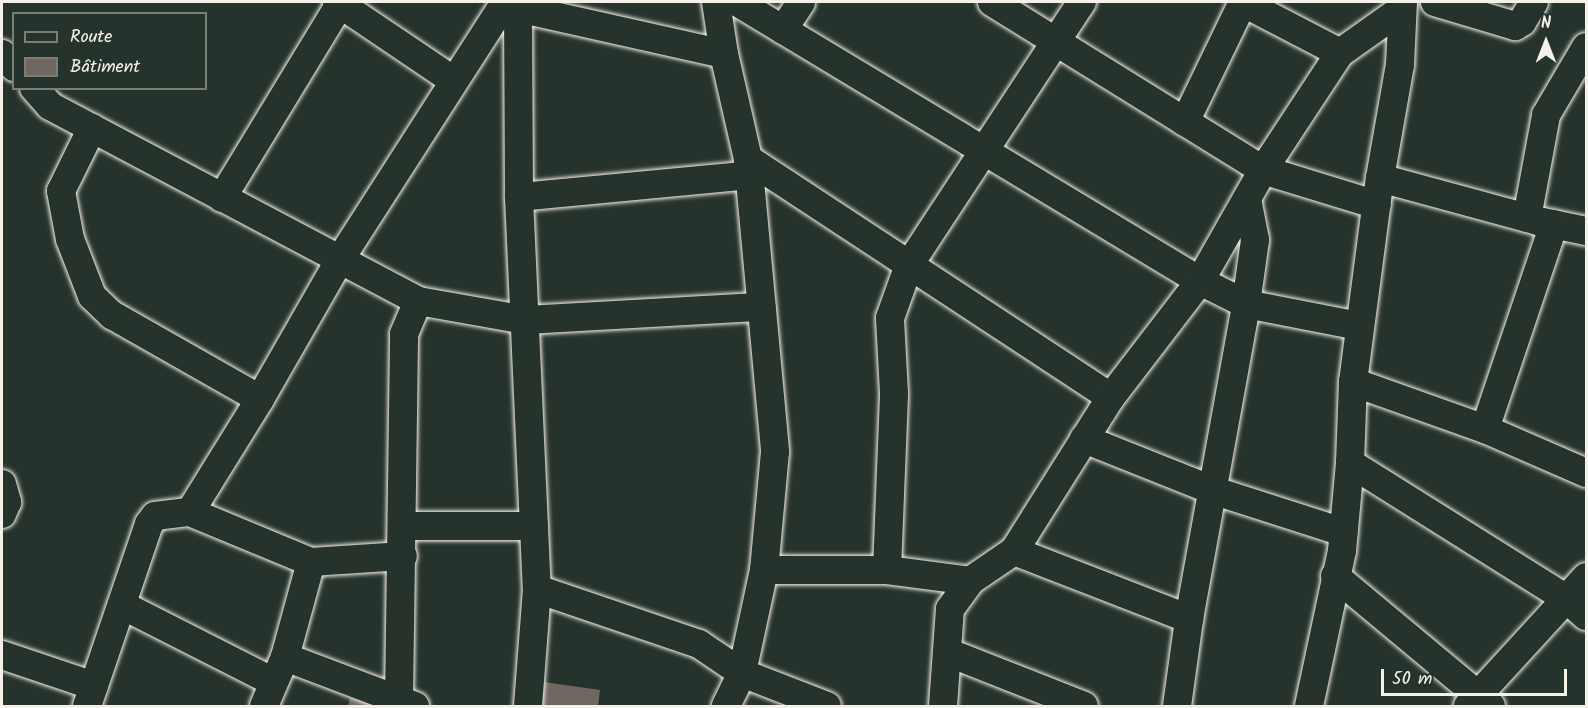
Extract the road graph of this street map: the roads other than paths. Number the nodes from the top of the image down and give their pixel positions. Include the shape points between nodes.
1 (716, 2) edge
2 (737, 2) edge
3 (801, 2) edge
4 (992, 2) edge
5 (1082, 2) edge
6 (1243, 2) edge
7 (1435, 2) edge
8 (1534, 2) edge
9 (338, 3) edge
10 (512, 4) edge
11 (1402, 5) edge
12 (783, 30) junction
13 (1055, 42) junction
14 (1587, 47) edge
15 (1340, 53) junction
16 (724, 54) junction
17 (454, 81) junction
18 (36, 90) edge
19 (1185, 122) junction
20 (92, 128) junction
21 (985, 151) junction
22 (749, 167) junction
23 (1263, 170) junction
24 (1378, 191) junction
25 (519, 197) junction
26 (222, 198) junction
27 (1247, 199) junction
28 (1527, 218) junction
29 (1554, 224) junction
30 (1587, 231) edge
31 (339, 261) junction
32 (909, 265) junction
33 (1200, 281) junction
34 (418, 301) junction
35 (1246, 304) junction
36 (762, 307) junction
37 (526, 320) junction
38 (1359, 326) junction
39 (1353, 382) junction
40 (1111, 397) junction
41 (260, 399) junction
42 (1485, 429) junction
43 (1084, 439) junction
44 (1350, 463) junction
45 (1587, 473) edge
46 (2, 484) edge
47 (1212, 490) junction
48 (190, 512) junction
49 (2, 514) edge
50 (403, 526) junction
51 (534, 526) junction
52 (1342, 532) junction
53 (1014, 551) junction
54 (403, 556) junction
55 (311, 562) junction
56 (764, 570) junction
57 (887, 570) junction
58 (1335, 576) junction
59 (1587, 577) edge
60 (970, 582) junction
61 (537, 589) junction
62 (122, 605) junction
63 (1578, 608) edge
64 (1189, 619) junction
65 (947, 652) junction
66 (2, 655) edge
67 (742, 673) junction
68 (274, 682) edge
69 (90, 696) edge
70 (407, 703) edge
71 (1479, 703) edge
72 (528, 706) edge
73 (726, 706) edge
74 (827, 706) edge
75 (943, 706) edge
76 (1084, 706) edge
77 (1177, 706) edge
78 (1309, 706) edge

1 - 16 street
2 - 12 street
3 - 12 street
4 - 13 street
5 - 13 street
6 - 15 street
6 - 19 street
7 - 8 street via 1515,26 1522,22
9 - 17 street
9 - 26 street
10 - 16 street
10 - 17 street
10 - 25 street
11 - 15 street
11 - 24 street via 1400,65
12 - 21 street
13 - 19 street
13 - 21 street
14 - 28 street via 1546,116
15 - 23 street
16 - 22 street
17 - 31 street
18 - 20 street via 50,106
19 - 23 street
20 - 26 street
20 - 41 street via 61,191 70,239 92,296 112,315
21 - 32 street
21 - 33 street
22 - 25 street
22 - 32 street
22 - 36 street
23 - 24 street
23 - 27 street
24 - 28 street
24 - 38 street
25 - 37 street
26 - 31 street
27 - 33 street
27 - 35 street via 1255,240
28 - 29 street
29 - 30 street
29 - 42 street
31 - 34 street
31 - 41 street
32 - 40 street
32 - 57 street via 890,318 894,393
33 - 35 street
33 - 40 street
34 - 37 street
34 - 50 street via 404,334
35 - 38 street
35 - 47 street
36 - 37 street
36 - 56 street via 775,452
37 - 51 street
38 - 39 street
39 - 42 street
39 - 44 street
40 - 43 street
41 - 48 street
42 - 45 street
43 - 47 street
43 - 53 street
44 - 52 street
44 - 63 street
46 - 49 street via 7,502
47 - 52 street
47 - 64 street
48 - 55 street
48 - 62 street via 155,516 149,524
50 - 51 street
50 - 54 street
51 - 61 street
52 - 58 street
53 - 60 street
53 - 64 street
54 - 55 street
54 - 70 street
55 - 68 street
56 - 57 street
56 - 67 street
57 - 60 street
58 - 71 street
58 - 78 street
59 - 63 street
60 - 65 street via 950,609
61 - 67 street via 699,644
61 - 72 street
62 - 68 street
62 - 69 street
63 - 71 street
64 - 77 street
65 - 75 street
65 - 76 street
66 - 69 street
67 - 73 street
67 - 74 street
68 - 70 street

